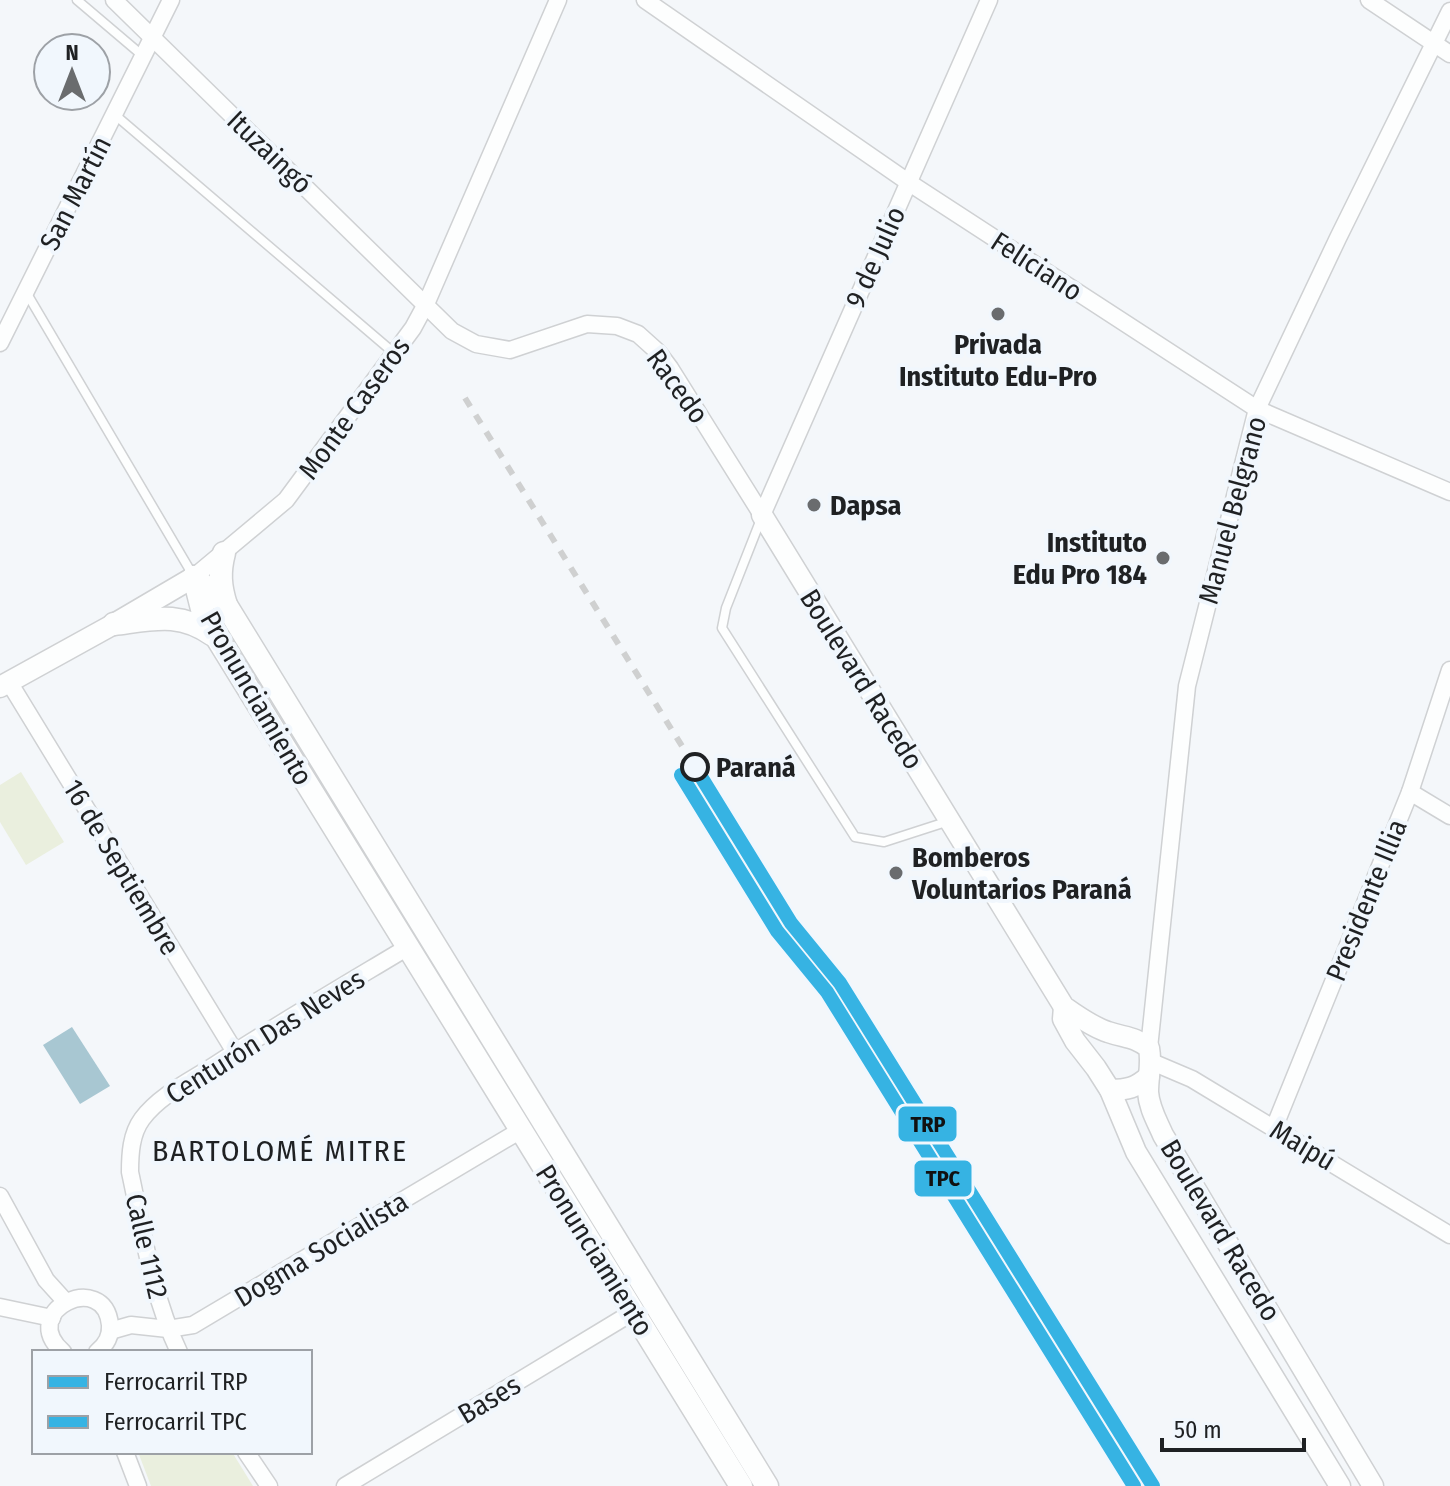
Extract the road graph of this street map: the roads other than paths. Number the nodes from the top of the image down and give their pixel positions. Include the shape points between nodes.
1 (77, 0) edge
2 (114, 0) edge
3 (171, 0) edge
4 (558, 0) edge
5 (645, 0) edge
6 (989, 0) edge
7 (1369, 0) edge
8 (1450, 11) edge
9 (152, 37) junction
10 (1433, 43) junction
11 (1450, 54) edge
12 (143, 56) junction
13 (114, 114) junction
14 (908, 182) junction
15 (25, 292) junction
16 (426, 304) junction
17 (0, 343) edge
18 (394, 353) junction
19 (1257, 409) junction
20 (1450, 492) edge
21 (762, 515) junction
22 (224, 553) junction
23 (194, 577) junction
24 (226, 605) junction
25 (114, 624) junction
26 (218, 638) junction
27 (1450, 670) edge
28 (4, 684) edge
29 (1410, 792) junction
30 (1450, 816) edge
31 (949, 821) junction
32 (408, 947) junction
33 (1064, 1007) junction
34 (1123, 1036) junction
35 (235, 1052) junction
36 (1150, 1062) junction
37 (1096, 1068) junction
38 (1110, 1090) junction
39 (1274, 1128) junction
40 (521, 1130) junction
41 (133, 1137) joint
42 (0, 1196) edge
43 (1450, 1235) edge
44 (65, 1301) junction
45 (0, 1307) edge
46 (633, 1312) junction
47 (52, 1318) junction
48 (168, 1329) junction
49 (110, 1331) junction
50 (61, 1350) edge
51 (99, 1350) edge
52 (178, 1350) edge
53 (126, 1454) edge
54 (247, 1454) edge
55 (138, 1486) edge
56 (269, 1486) edge
57 (345, 1486) edge
58 (741, 1486) edge
59 (767, 1486) edge
60 (1340, 1486) edge
61 (1373, 1486) edge

1 - 12 lane
2 - 9 street, Ituzaingó
3 - 9 street, San Martín
4 - 16 street, Monte Caseros
5 - 14 street, Feliciano
6 - 14 street, 9 de Julio
7 - 10 street
8 - 10 street, Manuel Belgrano
9 - 12 street, San Martín
9 - 16 street, Ituzaingó
10 - 11 street
10 - 19 street, Manuel Belgrano
12 - 13 street, San Martín
13 - 15 street, San Martín
13 - 18 lane
14 - 19 street, Feliciano
14 - 21 street, 9 de Julio
15 - 17 street, San Martín
15 - 23 lane
16 - 18 street, Monte Caseros
16 - 21 street, Racedo via 452,331 476,344 510,350 587,324 638,334 670,368
18 - 22 street, Monte Caseros via 286,500
19 - 20 street, Feliciano
19 - 36 street, Manuel Belgrano via 1187,686
21 - 31 street, Boulevard Racedo
21 - 31 lane via 722,628 855,837 884,842
22 - 23 street, Monte Caseros
22 - 24 main road via 220,580
23 - 24 main road, Pronunciamiento
23 - 25 street, Monte Caseros
23 - 26 main road, Pronunciamiento via 204,617
24 - 59 main road, Pronunciamiento
25 - 26 main road via 184,619
25 - 28 street, Monte Caseros
26 - 32 main road, Pronunciamiento
27 - 29 street, Presidente Illia
28 - 35 street, 16 de Septiembre
29 - 30 street
29 - 39 street, Presidente Illia
31 - 33 street, Boulevard Racedo
32 - 35 street, Centurón Das Neves
32 - 40 main road, Pronunciamiento
33 - 34 street, Boulevard Racedo via 1095,1027
33 - 37 street, Boulevard Racedo via 1063,1019
34 - 36 street, Boulevard Racedo via 1137,1038
34 - 37 street via 1102,1045
35 - 41 street, Centurón Das Neves via 161,1100 140,1121
36 - 38 street via 1139,1086
36 - 39 street, Maipú via 1192,1079
36 - 61 street, Boulevard Racedo via 1148,1096 1163,1135
37 - 38 street, Boulevard Racedo
38 - 60 street, Boulevard Racedo via 1136,1152
39 - 43 street, Maipú
40 - 46 main road, Pronunciamiento
40 - 48 street, Dogma Socialista via 193,1325
41 - 48 street, Calle 1112 via 130,1172
42 - 44 street via 46,1280
44 - 47 street
44 - 49 street via 93,1300 107,1313
45 - 47 street
46 - 57 street, Bases
46 - 58 main road, Pronunciamiento
47 - 50 street via 52,1338
48 - 49 street, Dogma Socialista via 131,1325
48 - 52 street, Calle 1112
49 - 51 street
53 - 55 street
54 - 56 street

